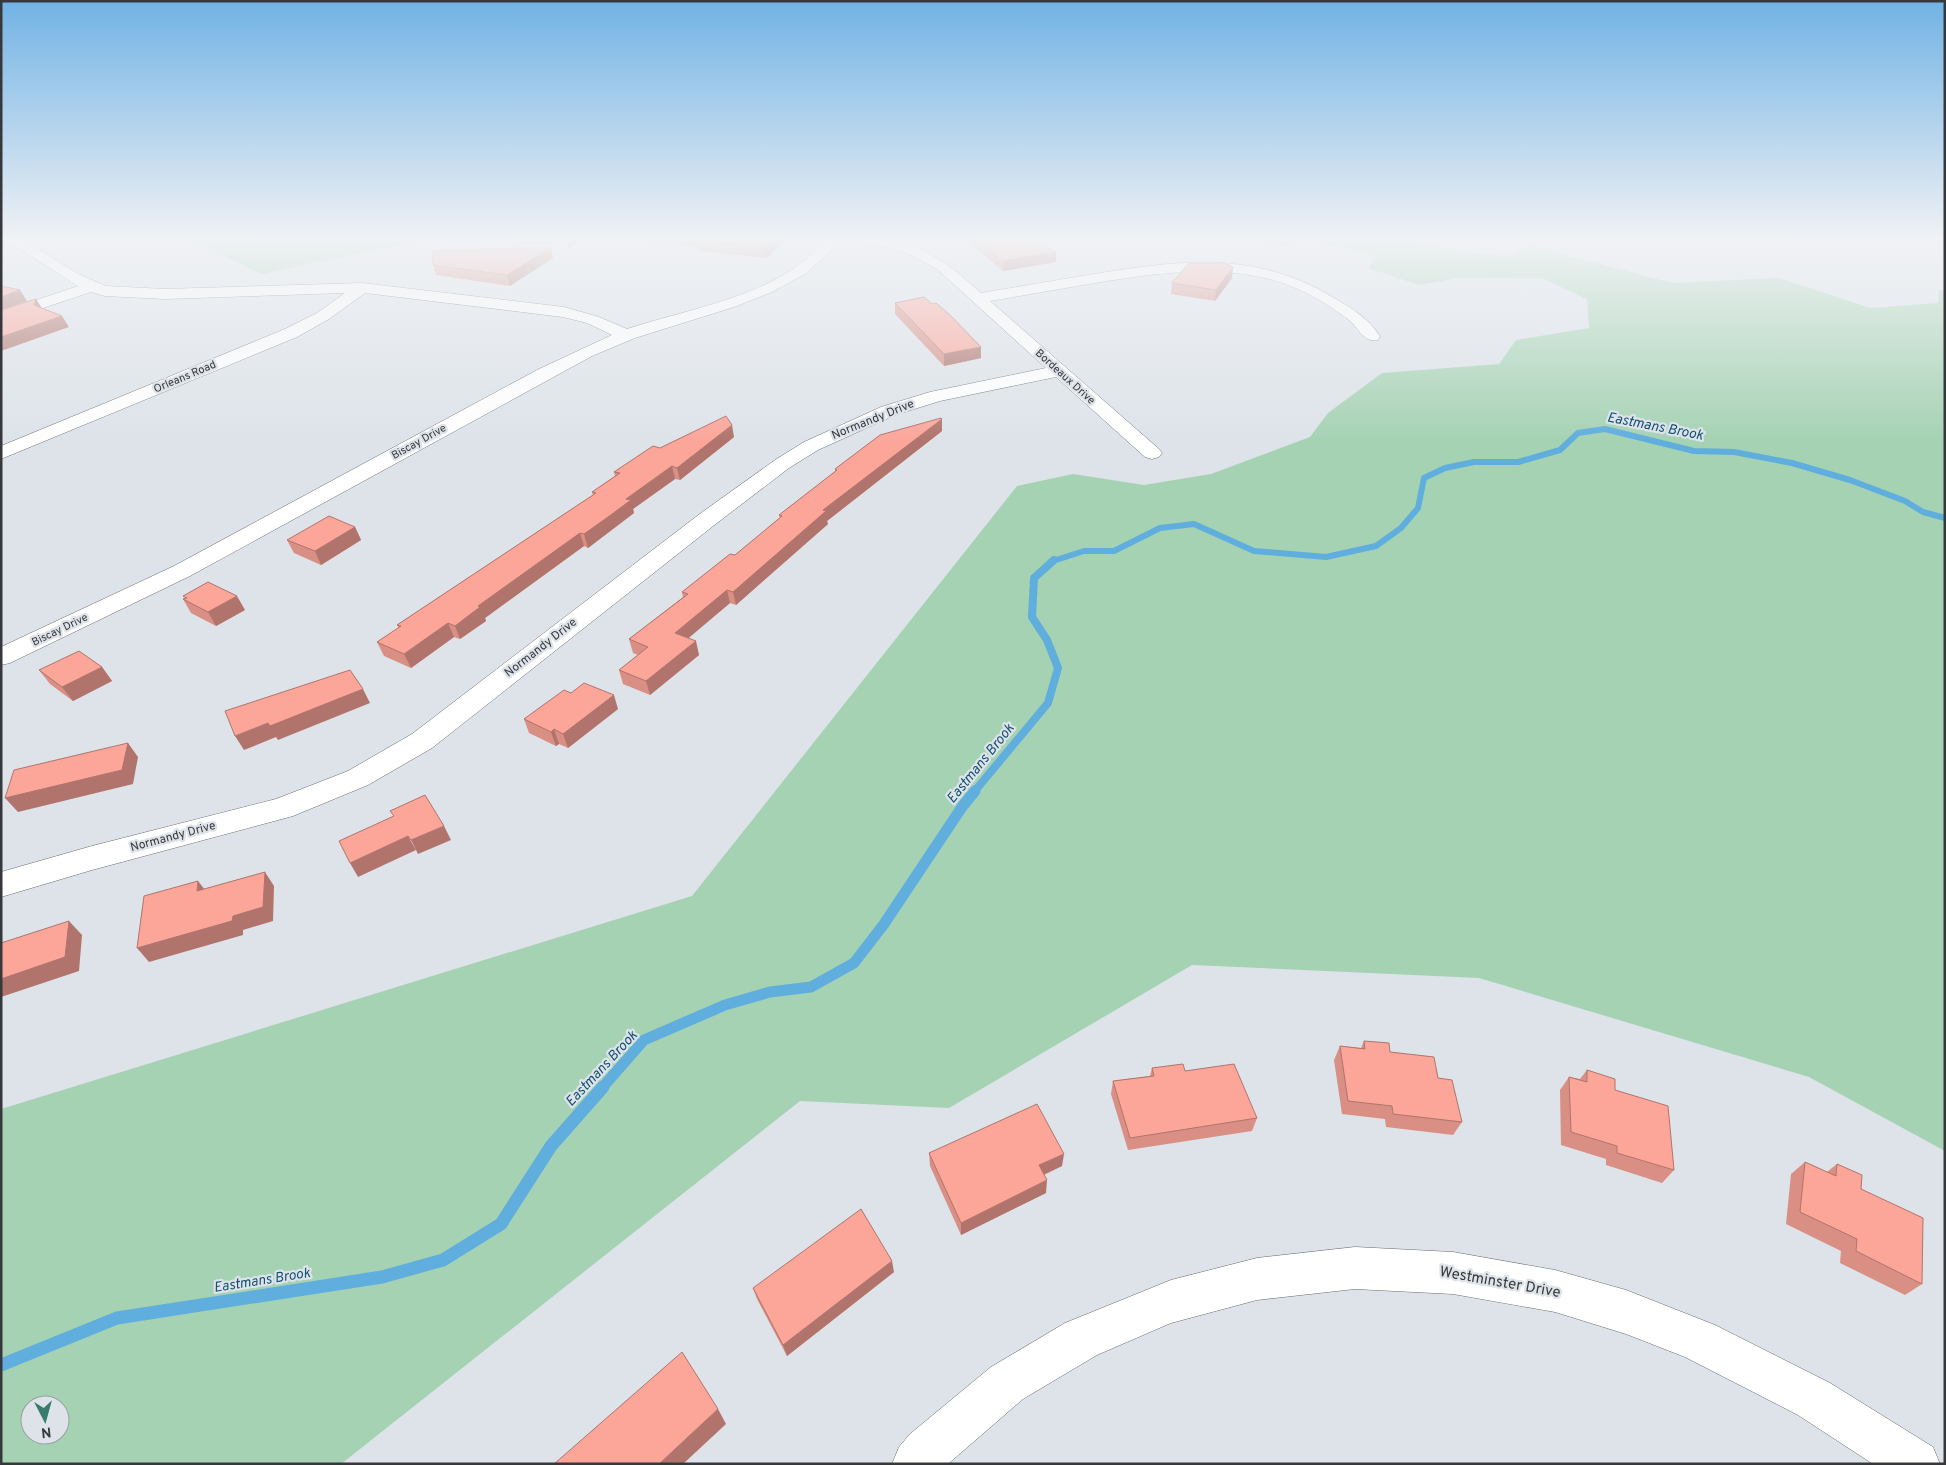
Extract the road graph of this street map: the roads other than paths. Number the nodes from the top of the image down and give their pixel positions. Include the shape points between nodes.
1 (36, 305) edge
2 (338, 305) edge
3 (508, 305) edge
4 (718, 305) edge
5 (986, 305) edge
6 (1336, 305) edge
7 (1, 317) edge
8 (626, 335) junction
9 (1372, 336) dead end
10 (1059, 371) junction
11 (1, 453) edge
12 (1152, 453) dead end
13 (1, 657) edge
14 (1, 885) edge
15 (916, 1464) edge
16 (1916, 1464) edge

1 - 7 street
2 - 11 street, Orleans Road via 291,333
3 - 8 street via 564,312 593,320
4 - 8 street, Biscay Drive
5 - 10 street, Bordeaux Drive
6 - 9 street via 1362,321
8 - 13 street, Biscay Drive via 543,374 182,571
10 - 12 street, Bordeaux Drive
10 - 14 street, Normandy Drive via 936,396 888,411 811,446 716,513 422,741 358,778 283,808
15 - 16 street, Westminster Drive via 1007,1383 1080,1339 1171,1302 1257,1279 1355,1268 1453,1272 1554,1291 1626,1312 1699,1341 1814,1399

